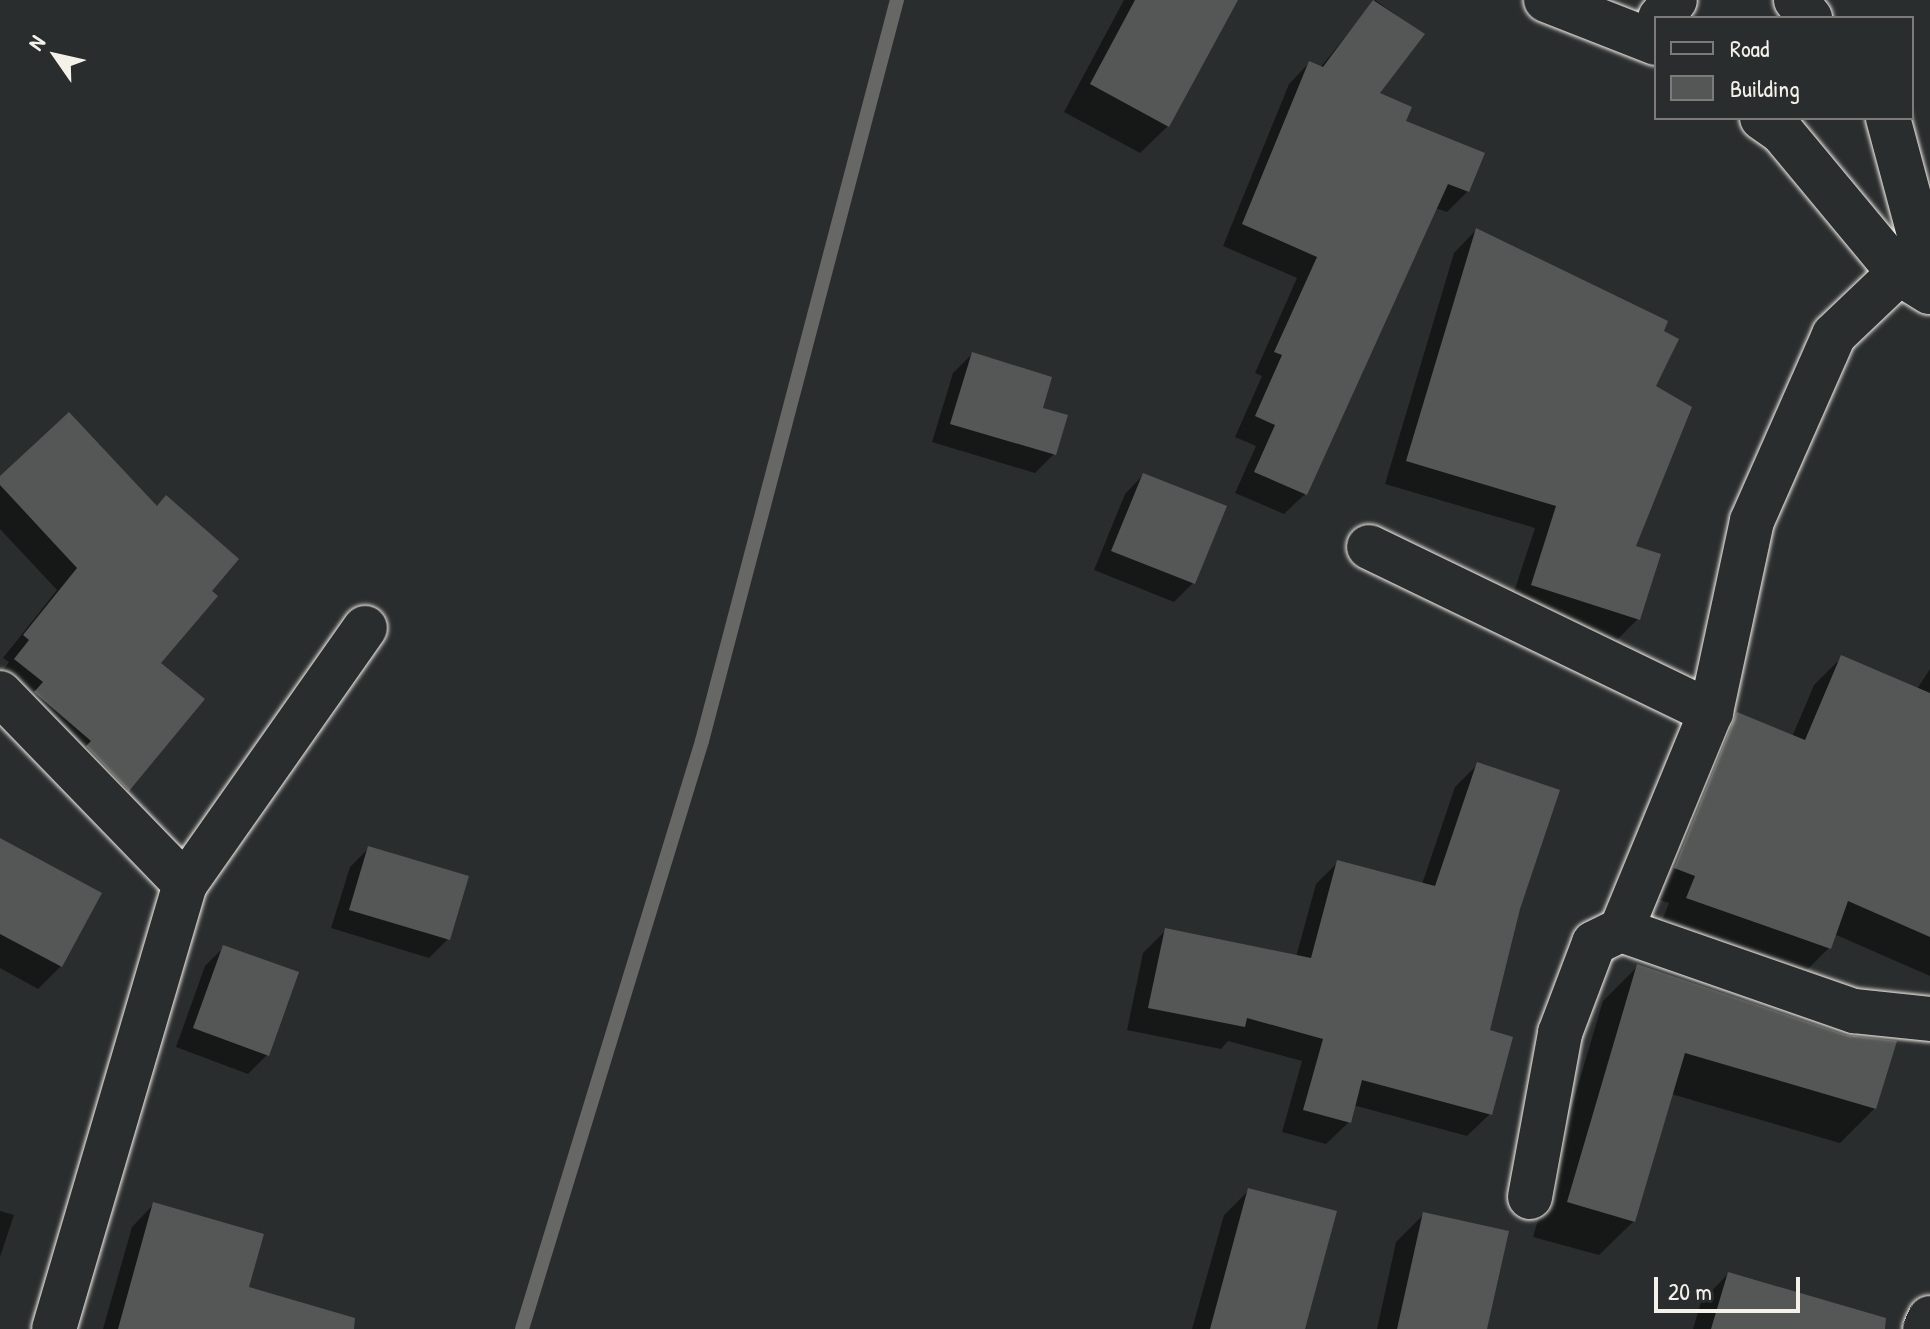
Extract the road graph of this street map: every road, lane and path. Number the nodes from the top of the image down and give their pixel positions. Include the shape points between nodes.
1 (1546, 0) edge
2 (1675, 0) edge
3 (1796, 0) edge
4 (1658, 16) edge
5 (1808, 16) edge
6 (1649, 24) edge
7 (1765, 120) edge
8 (1888, 120) edge
9 (1920, 280) edge
10 (1369, 547) dead end
11 (365, 628) dead end
12 (0, 693) edge
13 (1711, 712) junction
14 (185, 884) junction
15 (1621, 930) junction
16 (1930, 1019) edge
17 (1530, 1197) dead end
18 (1930, 1318) edge
19 (54, 1329) edge
20 (1925, 1329) edge

1 - 6 street
2 - 4 street
3 - 5 street
7 - 9 street
8 - 9 street
9 - 13 street via 1834,335 1752,521
10 - 13 street
11 - 14 street
12 - 14 street
13 - 15 street
14 - 19 street
15 - 16 street via 1854,1011
15 - 17 street via 1594,943 1560,1033
18 - 20 street

